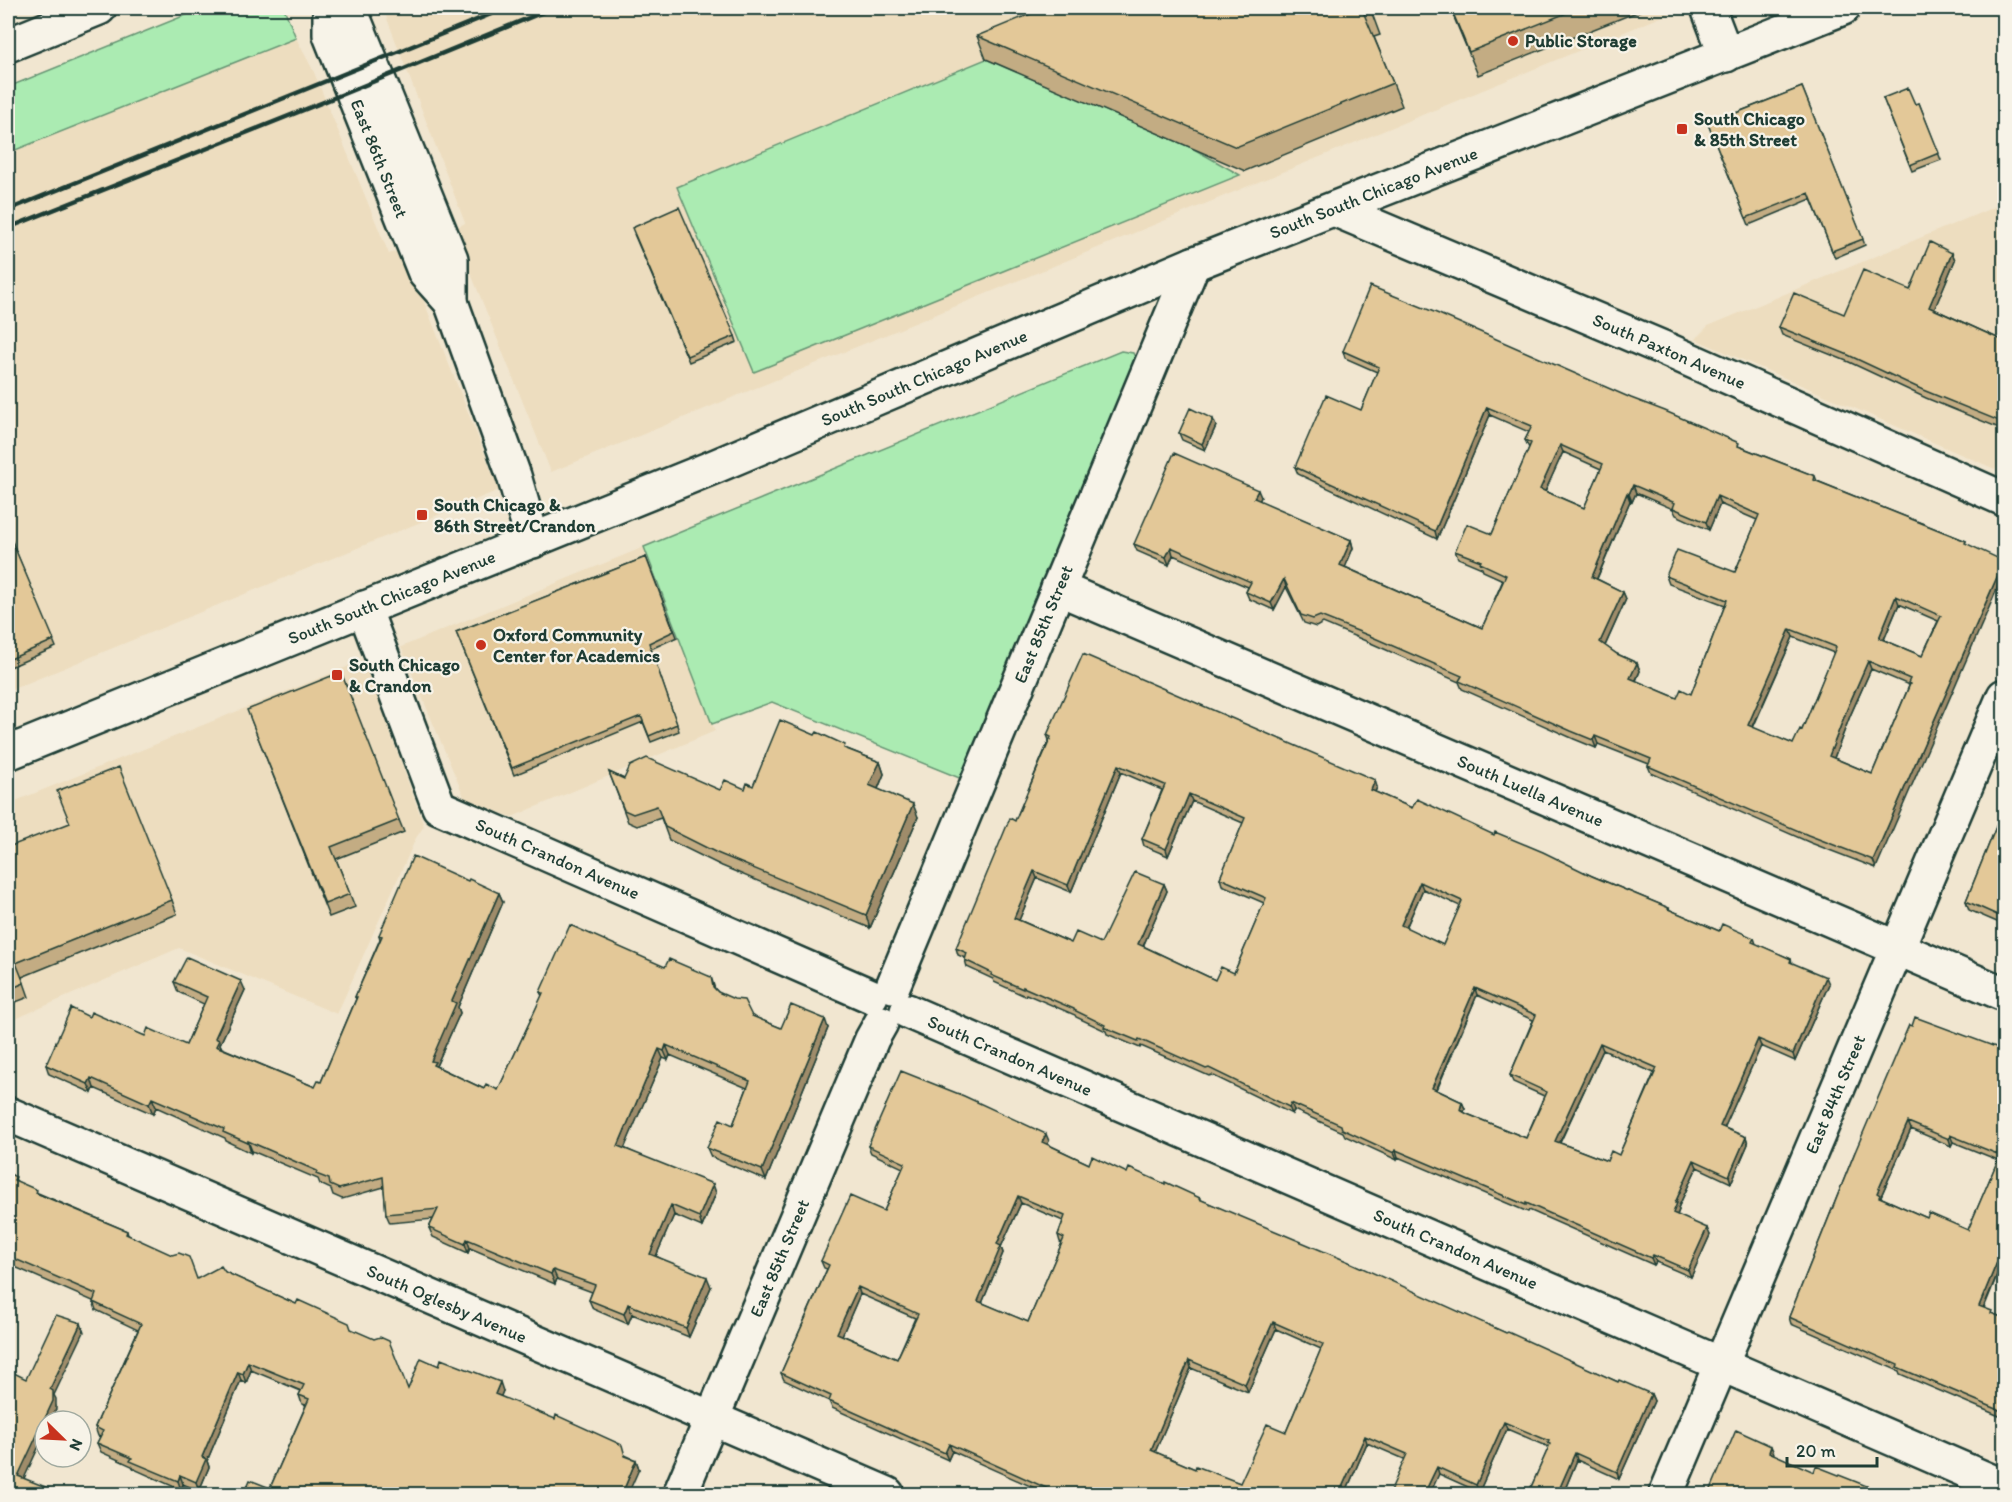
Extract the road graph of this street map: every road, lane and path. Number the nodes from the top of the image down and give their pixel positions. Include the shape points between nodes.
1 (99, 8) edge
2 (330, 8) edge
3 (340, 8) edge
4 (1708, 8) edge
5 (1843, 8) edge
6 (8, 45) edge
7 (1726, 55) junction
8 (1334, 209) junction
9 (1193, 264) junction
10 (451, 302) junction
11 (2004, 498) edge
12 (533, 541) junction
13 (1058, 588) junction
14 (363, 608) junction
15 (2004, 696) edge
16 (8, 753) edge
17 (1897, 949) junction
18 (2004, 994) edge
19 (888, 1004) junction
20 (8, 1114) edge
21 (1721, 1364) junction
22 (712, 1419) junction
23 (2004, 1487) edge
24 (680, 1494) edge
25 (887, 1494) edge
26 (1666, 1494) edge

1 - 6 main road
2 - 10 main road, East 86th Street via 330,35 425,273
3 - 10 main road, East 86th Street via 356,24 451,259
4 - 7 main road
5 - 7 main road, South South Chicago Avenue
7 - 8 main road, South South Chicago Avenue
8 - 9 main road, South South Chicago Avenue
8 - 11 main road, South Paxton Avenue
9 - 12 main road, South South Chicago Avenue
9 - 13 main road, East 85th Street
10 - 12 main road, East 86th Street via 514,476
12 - 14 main road, South South Chicago Avenue
13 - 17 main road, South Luella Avenue
13 - 19 main road, East 85th Street
14 - 16 main road, South South Chicago Avenue
14 - 19 main road, South Crandon Avenue via 439,807
15 - 17 main road, East 84th Street
17 - 18 main road, South Luella Avenue
17 - 21 main road, East 84th Street
19 - 21 main road, South Crandon Avenue
19 - 22 main road, East 85th Street
20 - 22 main road, South Oglesby Avenue
21 - 23 main road, South Crandon Avenue
21 - 26 main road, East 84th Street
22 - 24 main road, East 85th Street
22 - 25 main road, South Oglesby Avenue

